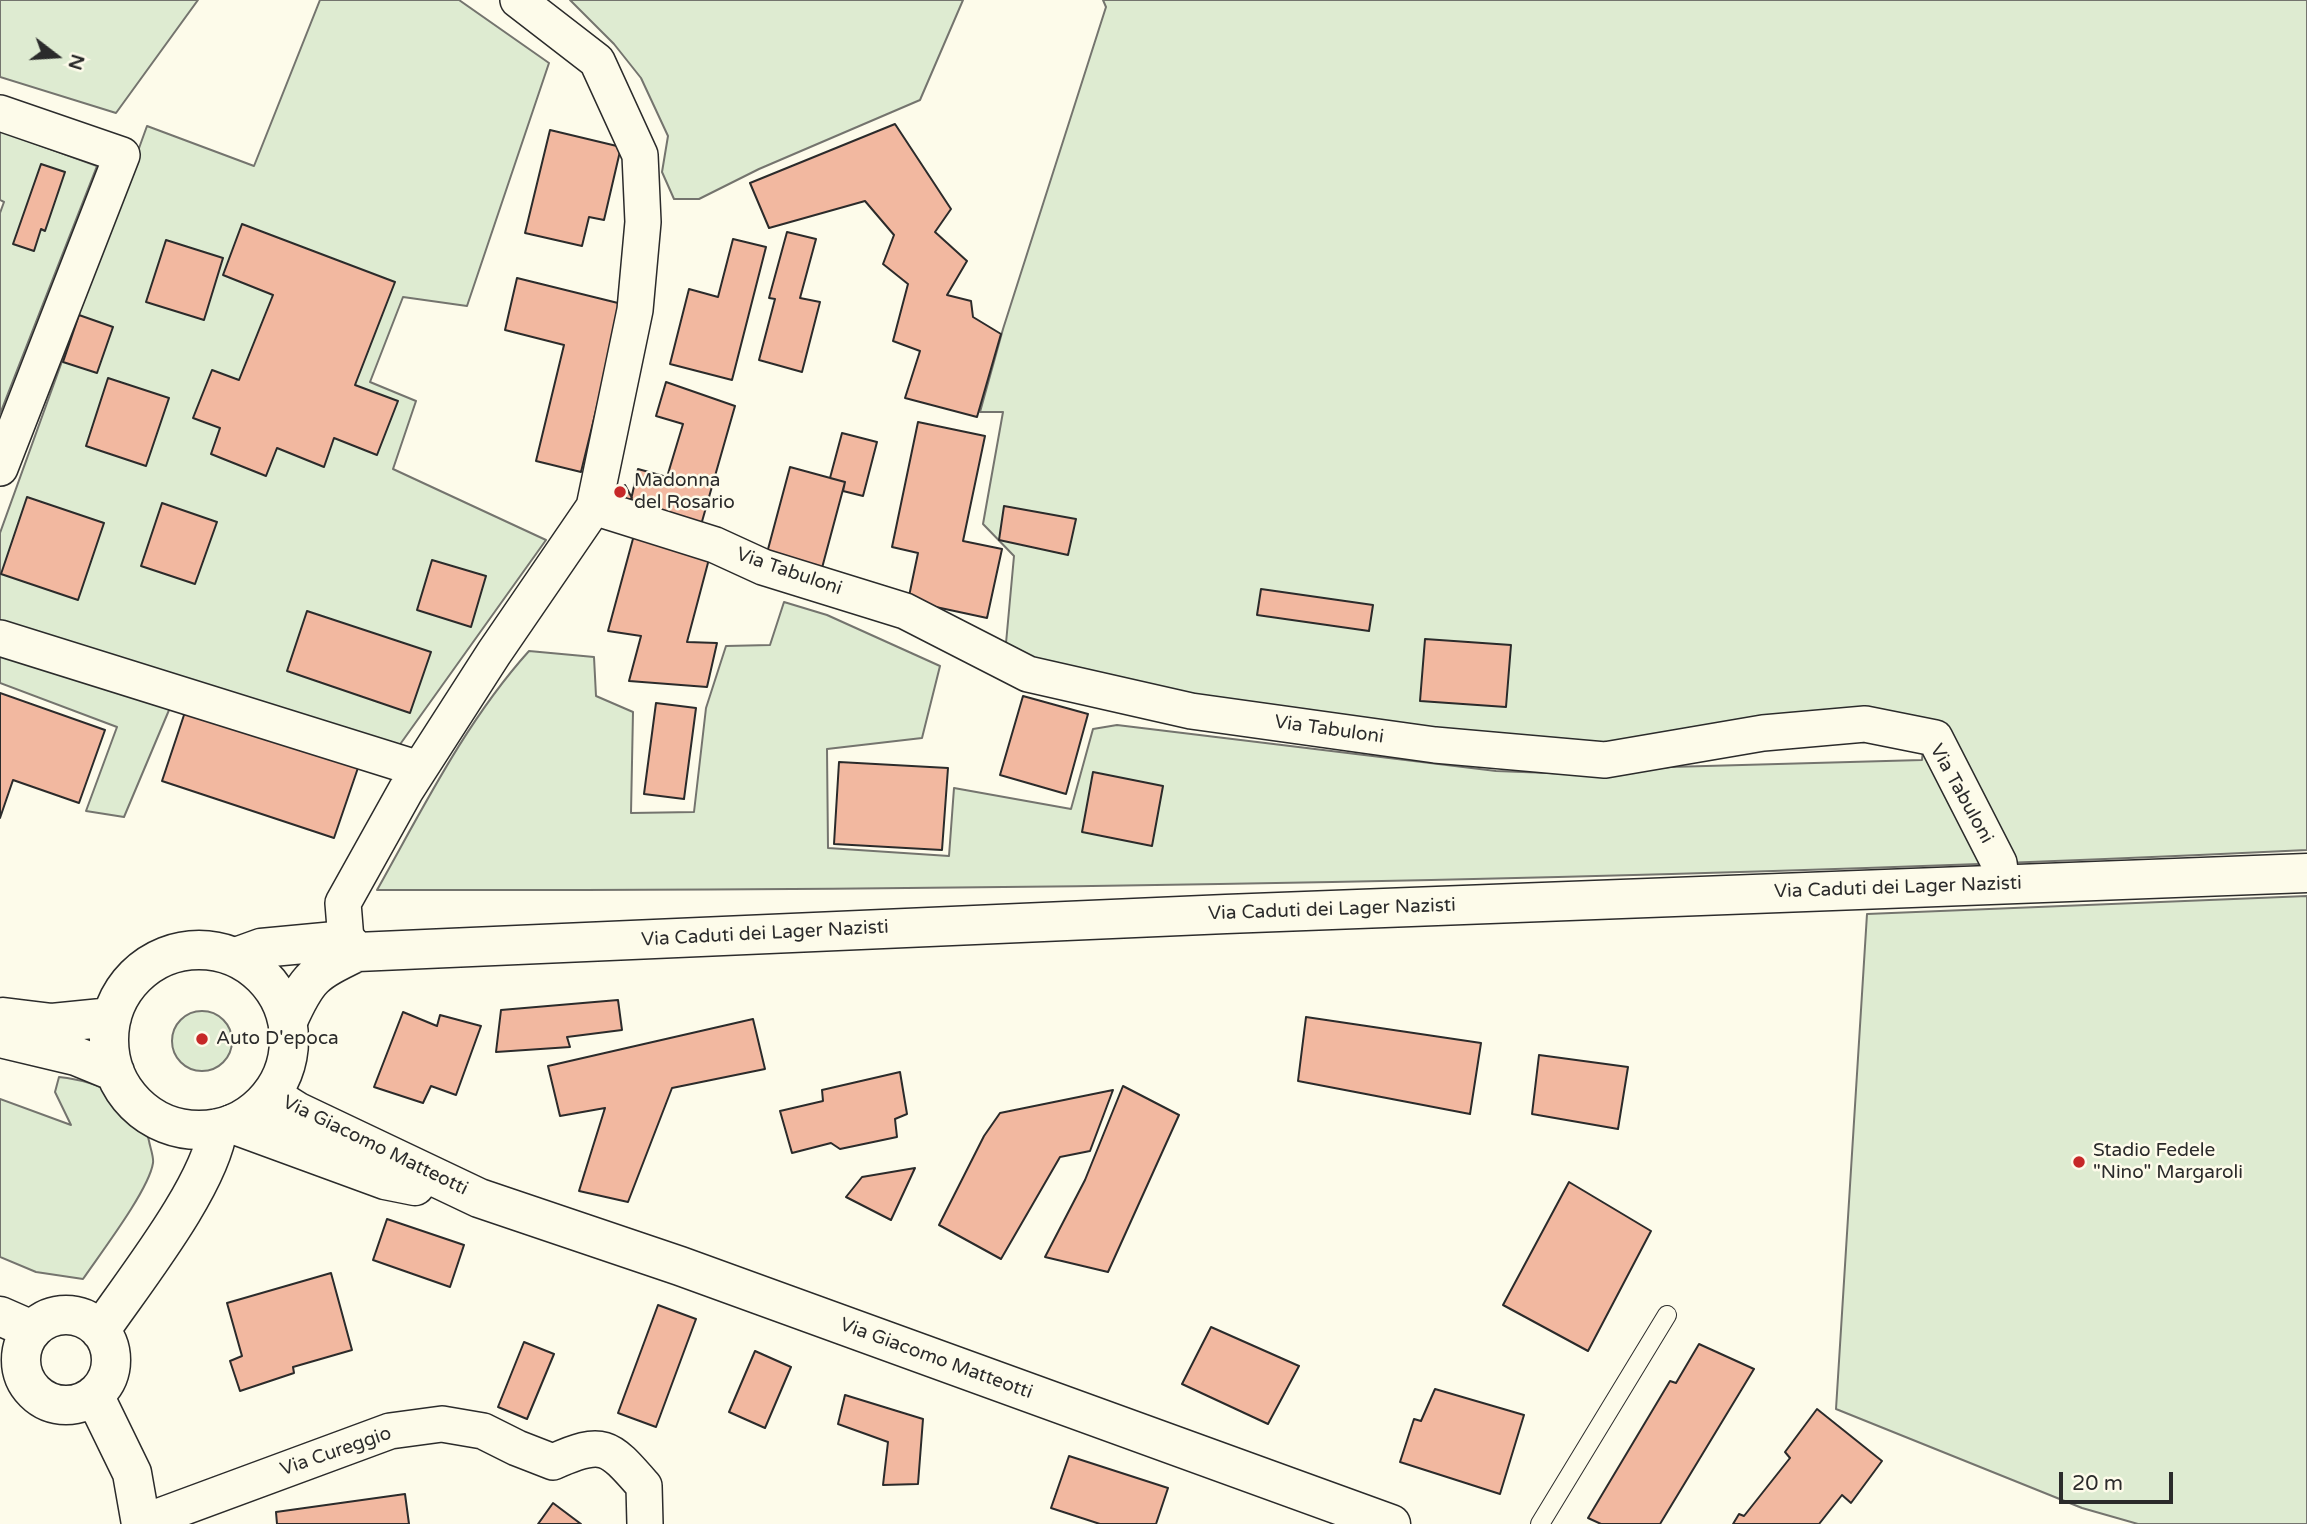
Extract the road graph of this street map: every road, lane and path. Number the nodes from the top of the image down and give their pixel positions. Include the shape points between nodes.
1 (518, 0) edge
2 (0, 113) edge
3 (0, 468) edge
4 (594, 507) junction
5 (0, 638) edge
6 (419, 769) junction
7 (2307, 873) edge
8 (2002, 884) junction
9 (351, 946) junction
10 (236, 957) junction
11 (0, 1017) edge
12 (112, 1017) junction
13 (288, 1021) junction
14 (0, 1038) edge
15 (115, 1072) junction
16 (271, 1095) junction
17 (225, 1126) junction
18 (176, 1127) junction
19 (480, 1198) junction
20 (183, 1210) junction
21 (1667, 1315) dead end
22 (16, 1323) edge
23 (100, 1331) junction
24 (94, 1395) junction
25 (141, 1524) edge
26 (645, 1524) edge
27 (1391, 1524) edge
28 (1540, 1524) edge

1 - 4 street via 597,61 640,155 643,222 635,310
2 - 3 street via 122,155
4 - 6 street
4 - 8 street, Via Tabuloni via 715,545 762,567 905,611 1028,674 1191,711 1436,745 1605,760 1763,733 1865,724 1935,738 1998,863
5 - 6 street
6 - 9 street via 343,903
7 - 8 main road, Via Caduti dei Lager Nazisti
8 - 9 main road, Via Caduti dei Lager Nazisti
9 - 10 main road, Via Caduti dei Lager Nazisti via 261,948
9 - 13 main road, Via Caduti dei Lager Nazisti via 319,970 302,990
10 - 12 main road via 195,949 154,961 123,991
10 - 13 main road via 270,982
11 - 12 main road via 52,1023
12 - 15 main road via 109,1045
13 - 16 main road via 286,1067
14 - 15 main road via 76,1055
15 - 18 main road via 139,1107
16 - 17 main road via 254,1112
16 - 19 main road, Via Giacomo Matteotti
17 - 18 main road
17 - 19 main road, Via Giacomo Matteotti via 385,1180
17 - 20 main road
18 - 20 main road
19 - 27 main road, Via Giacomo Matteotti
20 - 23 main road
21 - 28 lane
22 - 23 main road via 63,1315 84,1319
22 - 24 main road via 24,1342 20,1363 30,1388 61,1405
23 - 24 main road via 108,1344 110,1364 104,1384
24 - 25 main road, Via Cureggio via 132,1473
25 - 26 street, Via Cureggio via 390,1431 442,1424 483,1430 554,1462 586,1447 616,1454 644,1486

